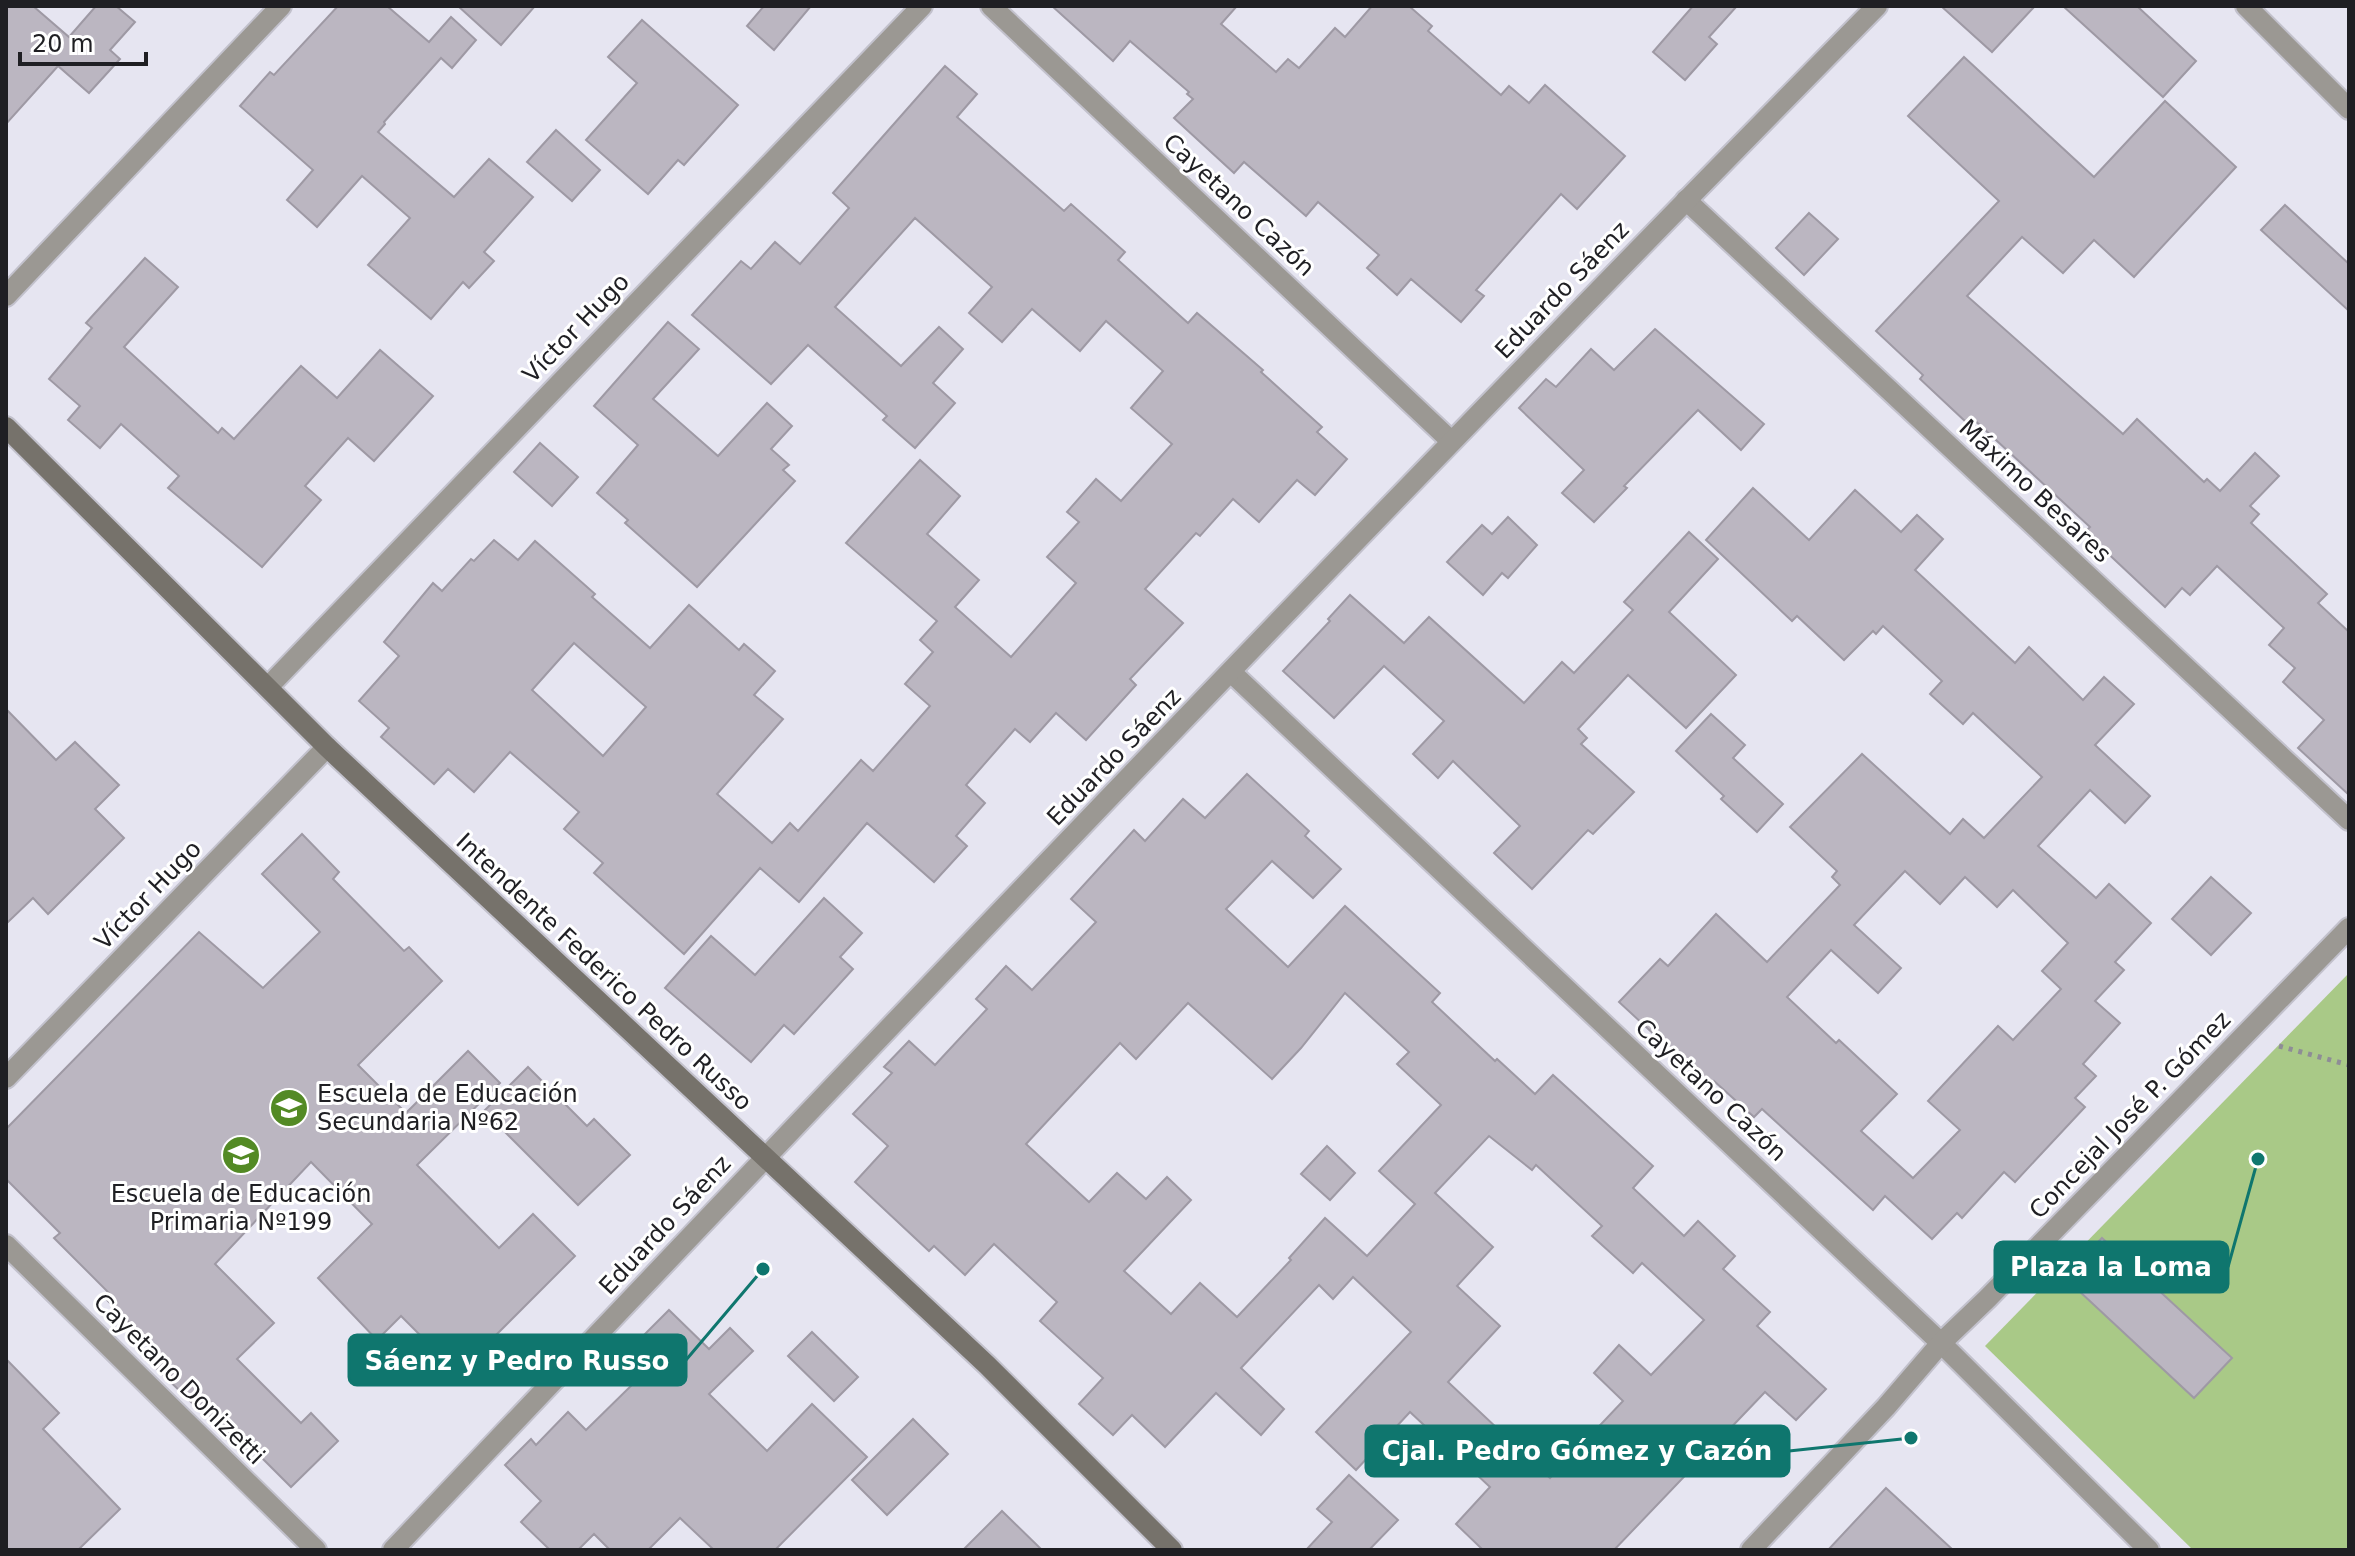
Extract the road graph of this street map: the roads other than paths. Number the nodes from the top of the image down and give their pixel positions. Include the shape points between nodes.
1 (281, 6) edge
2 (922, 6) edge
3 (991, 6) edge
4 (1877, 6) edge
5 (2246, 6) edge
6 (2349, 109) edge
7 (1686, 200) junction
8 (6, 296) edge
9 (6, 427) edge
10 (1451, 441) junction
11 (1232, 673) junction
12 (269, 686) junction
13 (327, 747) junction
14 (2349, 820) edge
15 (2349, 928) edge
16 (6, 1078) edge
17 (764, 1157) junction
18 (6, 1245) edge
19 (1941, 1343) junction
20 (316, 1550) edge
21 (393, 1550) edge
22 (1172, 1550) edge
23 (1751, 1550) edge
24 (2149, 1550) edge

1 - 8 street
2 - 12 street, Víctor Hugo
3 - 10 street, Cayetano Cazón
4 - 7 street, Eduardo Sáenz
5 - 6 street
7 - 10 street, Eduardo Sáenz
7 - 14 street, Máximo Besares
9 - 12 street, Intendente Federico Pedro Russo
10 - 11 street, Eduardo Sáenz
11 - 17 street, Eduardo Sáenz
11 - 19 street, Cayetano Cazón
12 - 13 street, Intendente Federico Pedro Russo
13 - 16 street, Víctor Hugo
13 - 17 street, Intendente Federico Pedro Russo
15 - 19 street, Concejal José P. Gómez
17 - 21 street, Eduardo Sáenz
17 - 22 street, Intendente Federico Pedro Russo via 987,1365
18 - 20 street, Cayetano Donizetti
19 - 23 street, Concejal José P. Gómez
19 - 24 street, Cayetano Cazón

